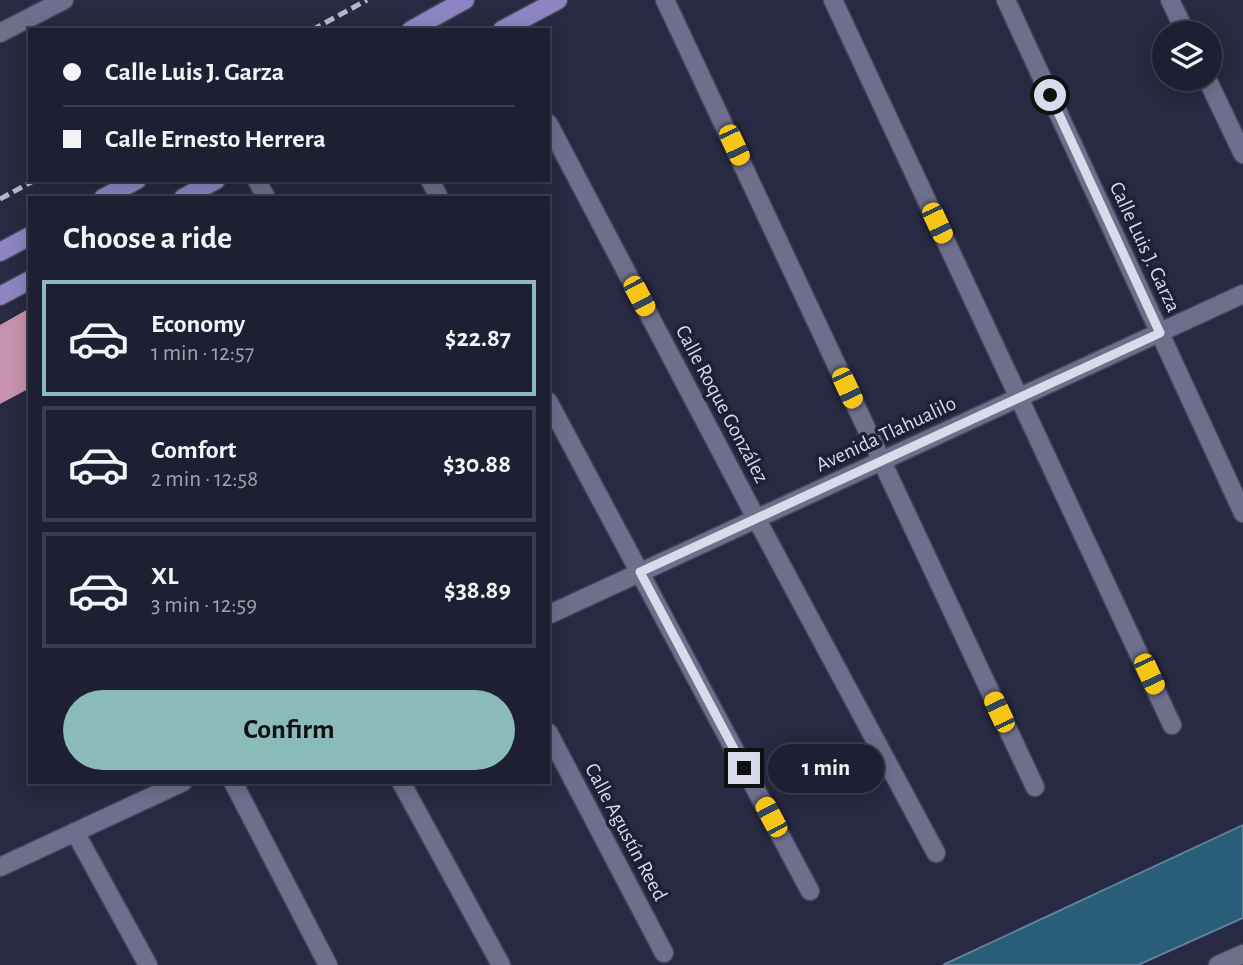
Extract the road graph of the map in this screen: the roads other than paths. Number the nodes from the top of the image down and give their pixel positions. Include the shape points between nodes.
1 (64, 0) edge
2 (466, 0) edge
3 (558, 0) edge
4 (665, 0) edge
5 (833, 0) edge
6 (1006, 0) edge
7 (1170, 0) edge
8 (1180, 21) edge
9 (415, 28) edge
10 (506, 28) edge
11 (0, 33) edge
12 (1213, 91) edge
13 (550, 127) edge
14 (1243, 154) edge
15 (133, 182) edge
16 (212, 182) edge
17 (107, 196) edge
18 (187, 196) edge
19 (28, 237) edge
20 (0, 252) edge
21 (28, 281) edge
22 (1243, 294) edge
23 (0, 296) edge
24 (1160, 333) junction
25 (1019, 397) junction
26 (550, 405) edge
27 (881, 460) junction
28 (1243, 513) edge
29 (756, 518) junction
30 (640, 572) junction
31 (550, 614) edge
32 (1172, 725) dead end
33 (550, 736) edge
34 (179, 784) edge
35 (234, 784) edge
36 (402, 784) edge
37 (1035, 787) dead end
38 (75, 832) junction
39 (936, 853) dead end
40 (0, 867) edge
41 (810, 891) dead end
42 (664, 953) dead end
43 (1243, 954) edge
44 (148, 965) edge
45 (328, 965) edge
46 (501, 965) edge
47 (1218, 965) edge

1 - 11 street
2 - 9 main road
3 - 10 main road
4 - 27 street
5 - 25 street
6 - 24 street, Calle Luis J. Garza
7 - 8 street
12 - 14 street
13 - 29 street, Calle Roque González
15 - 17 main road
16 - 18 main road
19 - 20 main road
21 - 23 main road
22 - 24 street, Avenida Tlahualilo
24 - 25 street, Avenida Tlahualilo
24 - 28 street, Calle Luis J. Garza
25 - 27 street, Avenida Tlahualilo
25 - 32 street
26 - 30 street
27 - 29 street, Avenida Tlahualilo
27 - 37 street
29 - 30 street, Avenida Tlahualilo
29 - 39 street, Calle Roque González
30 - 31 street, Avenida Tlahualilo
30 - 41 street
33 - 42 street, Calle Agustín Reed
34 - 38 street
35 - 45 street
36 - 46 street
38 - 40 street
38 - 44 street
43 - 47 street

